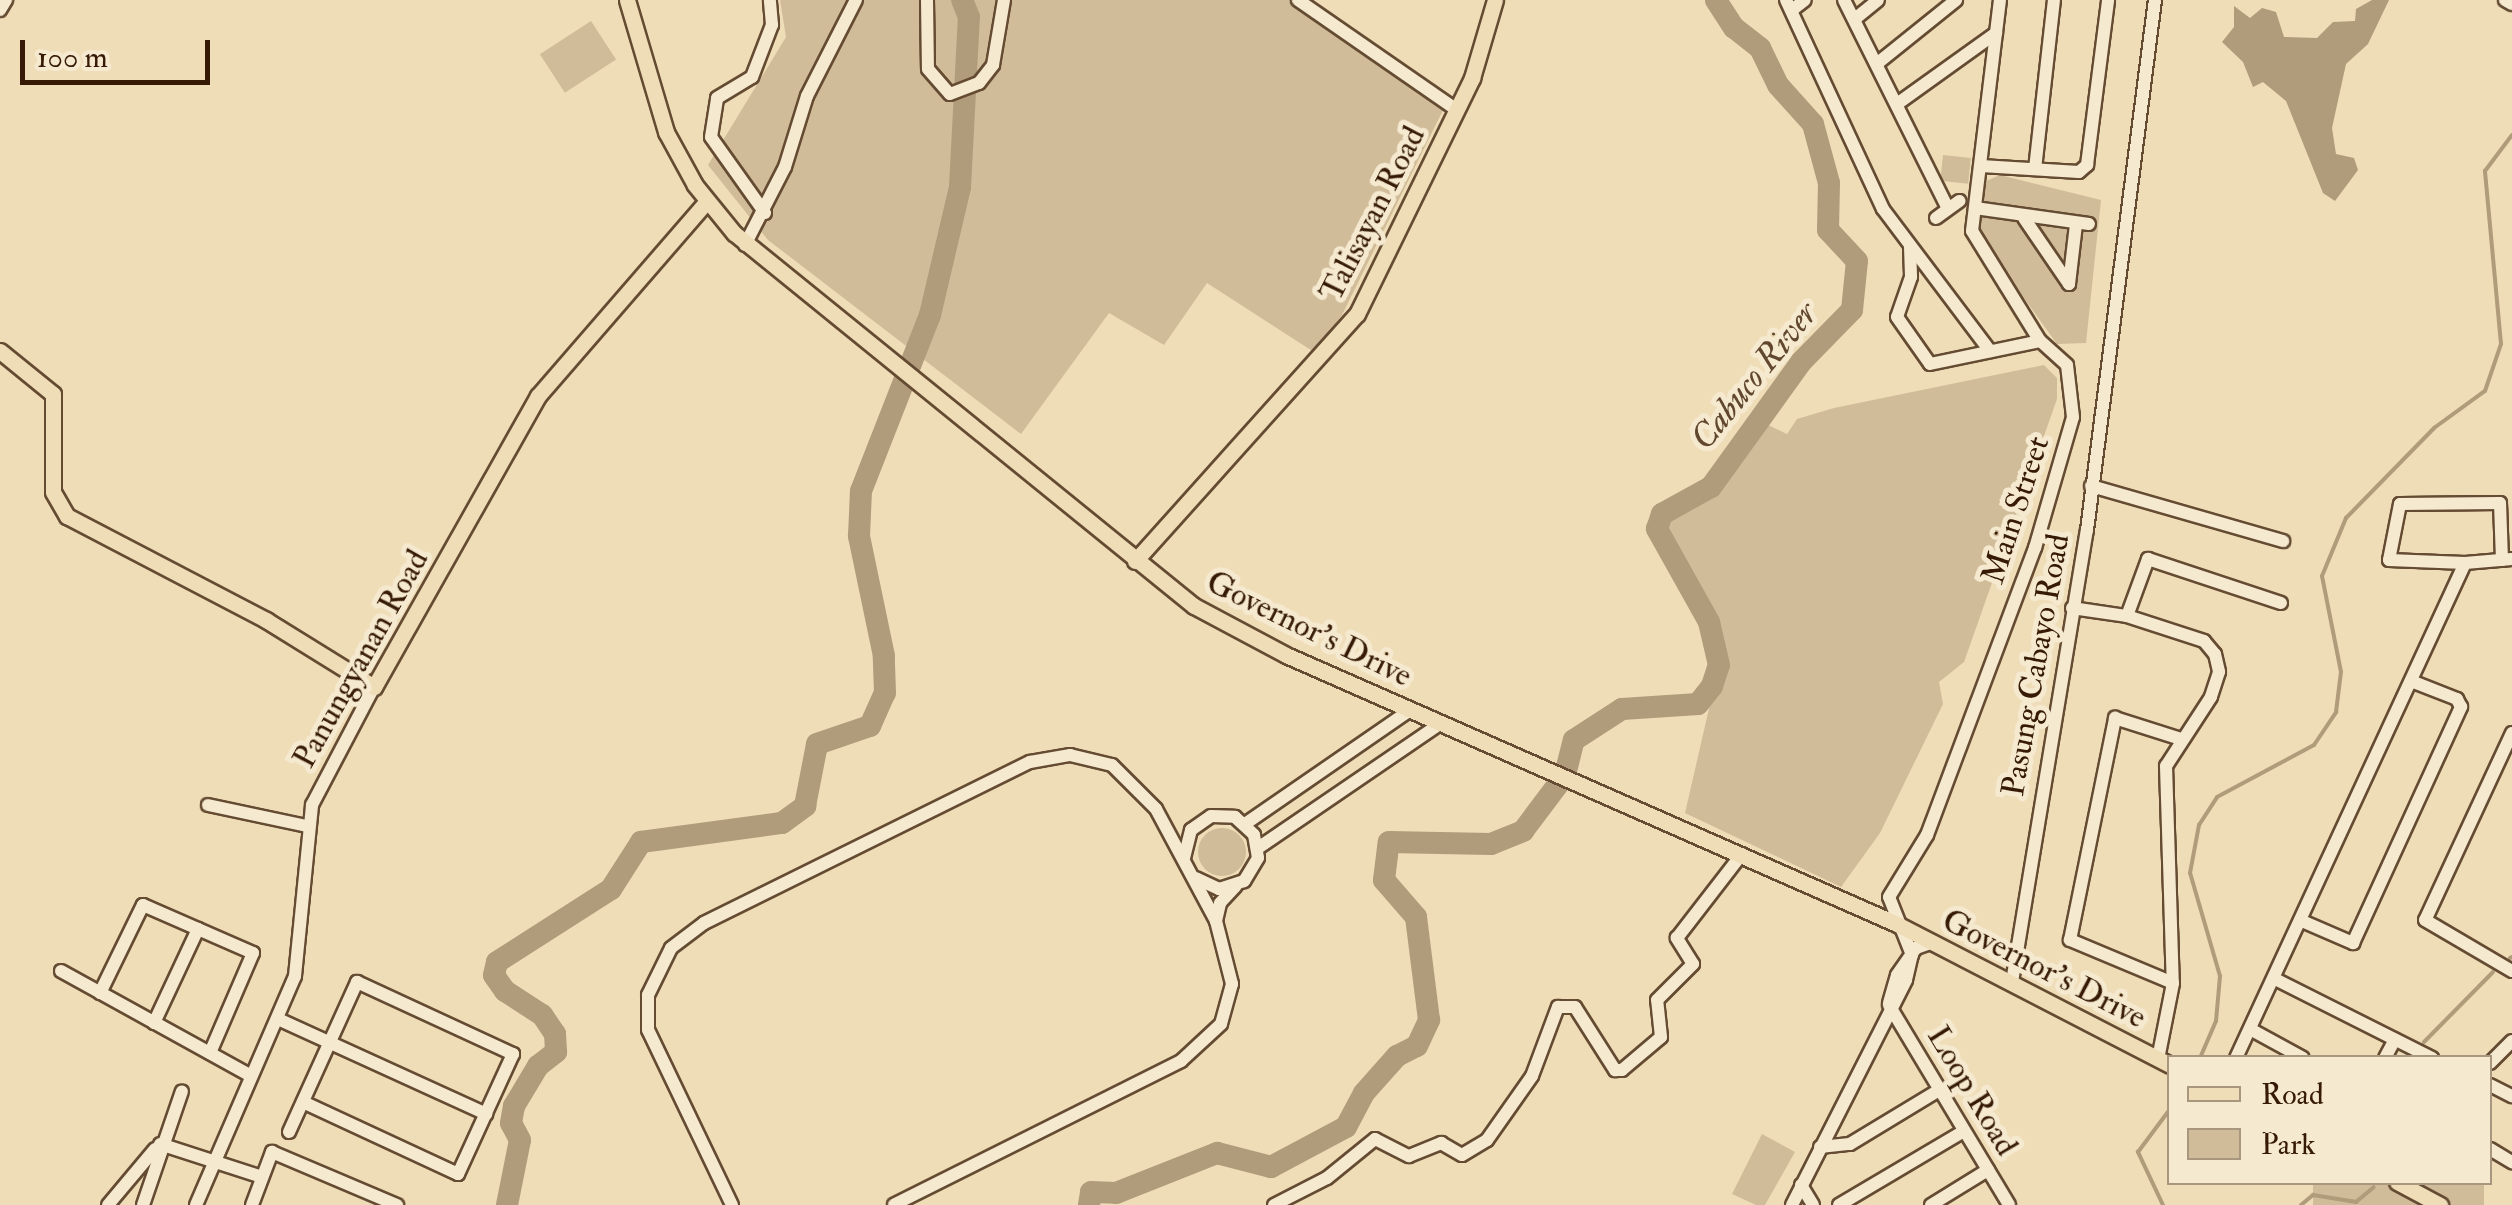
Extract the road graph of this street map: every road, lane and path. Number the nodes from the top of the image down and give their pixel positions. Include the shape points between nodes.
1 (6, 0) edge
2 (627, 0) edge
3 (770, 0) edge
4 (856, 0) edge
5 (927, 0) edge
6 (1004, 0) edge
7 (1298, 0) edge
8 (1495, 0) edge
9 (1805, 0) edge
10 (1844, 0) edge
11 (1878, 0) edge
12 (1956, 0) edge
13 (2000, 0) edge
14 (2054, 0) edge
15 (2108, 0) edge
16 (2156, 0) edge
17 (2505, 0) edge
18 (2512, 4) edge
19 (1789, 5) edge
20 (0, 10) edge
21 (1856, 18) junction
22 (1996, 33) junction
23 (1879, 62) junction
24 (1897, 104) junction
25 (1457, 110) junction
26 (1980, 166) junction
27 (2035, 168) junction
28 (706, 202) junction
29 (1975, 208) junction
30 (1948, 209) dead end
31 (765, 213) junction
32 (2024, 218) junction
33 (746, 245) junction
34 (1910, 247) junction
35 (2040, 341) junction
36 (0, 350) edge
37 (1990, 351) junction
38 (2091, 486) junction
39 (2283, 541) dead end
40 (2507, 559) edge
41 (1134, 560) junction
42 (2464, 564) junction
43 (2281, 603) dead end
44 (2072, 608) junction
45 (2128, 616) junction
46 (2411, 681) junction
47 (374, 686) junction
48 (1410, 710) junction
49 (1442, 723) junction
50 (2512, 733) edge
51 (2181, 739) junction
52 (208, 806) dead end
53 (1156, 809) junction
54 (1200, 821) junction
55 (1245, 824) junction
56 (307, 826) junction
57 (1258, 848) junction
58 (1742, 854) junction
59 (1190, 871) junction
60 (1236, 886) junction
61 (1836, 896) junction
62 (1889, 897) junction
63 (2302, 920) junction
64 (1216, 921) junction
65 (1897, 924) junction
66 (198, 929) junction
67 (1933, 942) junction
68 (1912, 955) junction
69 (61, 971) dead end
70 (2512, 972) edge
71 (2275, 979) junction
72 (2012, 982) junction
73 (2173, 983) junction
74 (100, 993) junction
75 (1888, 1005) junction
76 (278, 1019) junction
77 (154, 1022) junction
78 (2250, 1029) junction
79 (2395, 1039) junction
80 (2512, 1041) edge
81 (330, 1043) junction
82 (210, 1053) junction
83 (2237, 1055) edge
84 (2298, 1055) edge
85 (2387, 1055) edge
86 (2426, 1055) edge
87 (2492, 1061) edge
88 (2164, 1062) edge
89 (251, 1076) junction
90 (1939, 1090) junction
91 (182, 1091) dead end
92 (303, 1102) junction
93 (486, 1114) junction
94 (1964, 1131) junction
95 (289, 1132) dead end
96 (160, 1144) junction
97 (1820, 1147) junction
98 (210, 1162) junction
99 (1988, 1170) junction
100 (259, 1176) junction
101 (1801, 1185) junction
102 (2403, 1185) edge
103 (253, 1201) edge
104 (108, 1205) edge
105 (143, 1205) edge
106 (196, 1205) edge
107 (270, 1205) edge
108 (397, 1205) edge
109 (732, 1205) edge
110 (894, 1205) edge
111 (1274, 1205) edge
112 (1792, 1205) edge
113 (1813, 1205) edge
114 (1838, 1205) edge
115 (1930, 1205) edge
116 (2009, 1205) edge
117 (2440, 1205) edge

1 - 20 street
2 - 28 main road, Governor's Drive via 657,109
3 - 31 street via 772,25 752,77 717,98 710,138
4 - 31 street via 807,96
5 - 6 street via 928,68 950,94 979,83 993,65
7 - 25 street
8 - 25 main road, Talisayan Road via 1485,48
9 - 19 street
10 - 21 street
11 - 21 street
12 - 23 street
13 - 22 street, Main Street
14 - 27 street
15 - 27 street via 2087,166 2079,172
16 - 38 street, Pasung Cabayo Road
17 - 18 street
19 - 34 street via 1884,209
21 - 23 street
22 - 24 street
22 - 26 street, Main Street
23 - 24 street
24 - 30 street
25 - 41 main road, Talisayan Road via 1357,314
26 - 27 street
26 - 29 street, Main Street
28 - 33 main road, Governor's Drive
28 - 47 main road, Panungyanan Road via 646,278 548,381
29 - 32 street
29 - 35 street, Main Street via 1974,241
31 - 33 street
32 - 32 street via 2082,224 2069,284
33 - 41 main road, Governor's Drive
34 - 37 street
34 - 37 street via 1911,277 1898,318 1930,364
35 - 37 street
35 - 62 street, Main Street via 2061,356 2072,379 2064,462 1928,834
36 - 47 main road via 53,394 50,468 58,506 67,516 266,620
38 - 39 street
38 - 44 street, Pasung Cabayo Road
40 - 42 street
40 - 42 street via 2500,503 2400,504 2389,560
41 - 48 main road, Governor's Drive via 1229,627
42 - 46 street
43 - 45 street via 2148,559
44 - 45 street
44 - 72 street, Pasung Cabayo Road
45 - 51 street via 2204,641 2215,654 2218,672 2210,698
46 - 63 street
46 - 63 street via 2461,707 2353,943
47 - 56 street, Panungyanan Road
48 - 49 main road, Governor's Drive
48 - 55 street
49 - 57 street
49 - 58 main road, Governor's Drive
50 - 70 street via 2425,920
51 - 73 street via 2166,766
51 - 73 street via 2115,718 2070,940
52 - 56 street
53 - 54 street via 1172,822
53 - 59 street
53 - 109 street via 1112,766 1070,755 1040,759 677,941 652,982 648,1030
54 - 55 street via 1223,815
54 - 59 street via 1185,841
55 - 57 street
56 - 76 street, Panungyanan Road via 303,942
57 - 60 street via 1253,870
58 - 61 main road, Governor's Drive
58 - 111 street via 1677,938 1693,964 1657,1000 1661,1037 1622,1070 1615,1070 1575,1007 1558,1007 1532,1076 1487,1140 1462,1155 1441,1144 1409,1156 1375,1139 1327,1178
59 - 60 street via 1215,889
59 - 64 street
60 - 64 street
61 - 62 street via 1869,907
61 - 65 main road, Governor's Drive
62 - 65 street
63 - 71 street
64 - 110 street via 1231,968 1230,999 1198,1050
65 - 67 main road, Governor's Drive
65 - 68 street
66 - 74 street via 143,905
66 - 77 street
66 - 82 street via 254,953
67 - 68 street
67 - 72 main road, Governor's Drive
68 - 75 street via 1906,980
69 - 74 street
71 - 78 street
71 - 79 street
72 - 88 main road, Governor's Drive
73 - 88 street
74 - 77 street
75 - 90 street, Loop Road
75 - 97 street
76 - 81 street
76 - 89 street, Panungyanan Road
77 - 82 street
78 - 83 street
78 - 84 street
79 - 85 street
79 - 86 street
80 - 87 street
81 - 92 street
81 - 93 street
81 - 93 street via 357,982 514,1054
82 - 89 street
89 - 98 street, Panungyanan Road
90 - 94 street, Loop Road
90 - 97 street via 1850,1144
91 - 96 street
92 - 93 street via 458,1174
92 - 95 street
94 - 99 street, Loop Road
94 - 114 street
96 - 98 street
96 - 104 street
96 - 105 street
97 - 101 street
98 - 100 street
98 - 106 street, Panungyanan Road
99 - 115 street
99 - 116 street, Loop Road
100 - 103 street
100 - 108 street via 272,1152
101 - 112 street
101 - 113 street
102 - 117 main road
103 - 107 street

